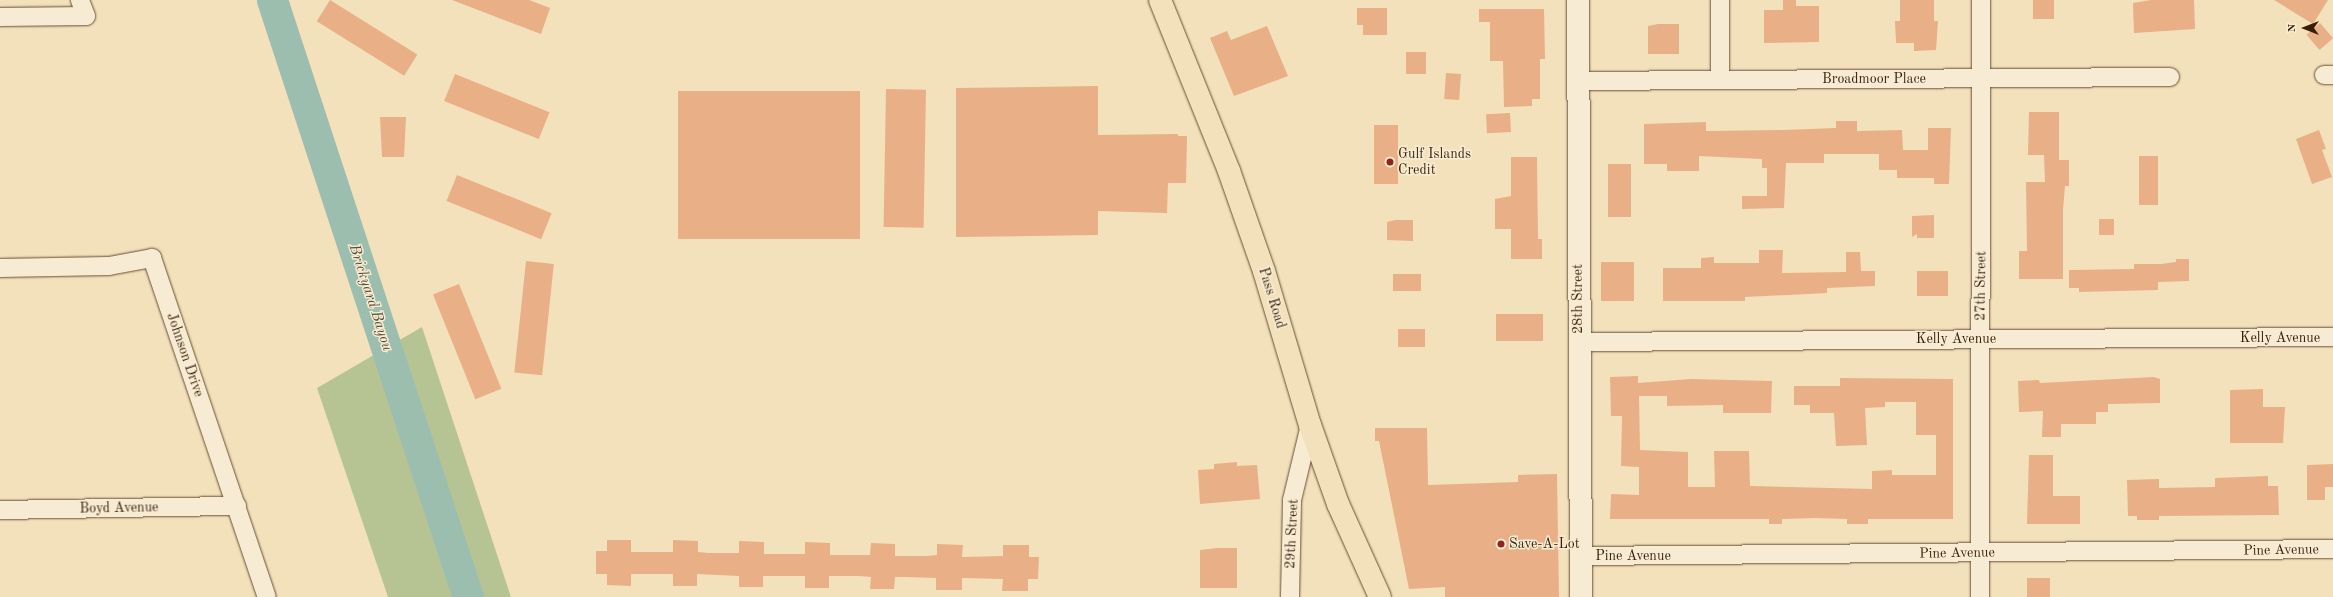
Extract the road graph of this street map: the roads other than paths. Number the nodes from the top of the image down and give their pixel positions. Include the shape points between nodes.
1 (80, 0) edge
2 (1160, 0) edge
3 (1578, 0) edge
4 (1720, 0) edge
5 (1982, 0) edge
6 (0, 17) edge
7 (2170, 77) dead end
8 (1720, 79) junction
9 (1983, 79) junction
10 (1578, 81) junction
11 (0, 268) edge
12 (2333, 337) edge
13 (1980, 339) junction
14 (1578, 342) junction
15 (1310, 425) junction
16 (237, 506) junction
17 (0, 510) edge
18 (2333, 549) edge
19 (1980, 553) junction
20 (1581, 556) junction
21 (267, 597) edge
22 (1290, 597) edge
23 (1380, 597) edge
24 (1580, 597) edge
25 (1980, 597) edge

1 - 6 street via 86,16
2 - 15 main road, Pass Road via 1232,179 1264,271
3 - 10 street, 28th Street
4 - 8 street
5 - 9 street, 27th Street
7 - 9 street, Broadmoor Place
8 - 9 street, Broadmoor Place
8 - 10 street, Broadmoor Place
9 - 13 street, 27th Street
10 - 14 street, 28th Street
11 - 16 street, Johnson Drive via 109,266 152,258
12 - 13 street, Kelly Avenue
13 - 14 street, Kelly Avenue
13 - 19 street, 27th Street
14 - 20 street, 28th Street
15 - 22 street, 29th Street via 1292,500
15 - 23 main road, Pass Road via 1338,504
16 - 17 street, Boyd Avenue
16 - 21 street, Johnson Drive
18 - 19 street, Pine Avenue
19 - 20 street, Pine Avenue
19 - 25 street, 27th Street
20 - 24 street, 28th Street

